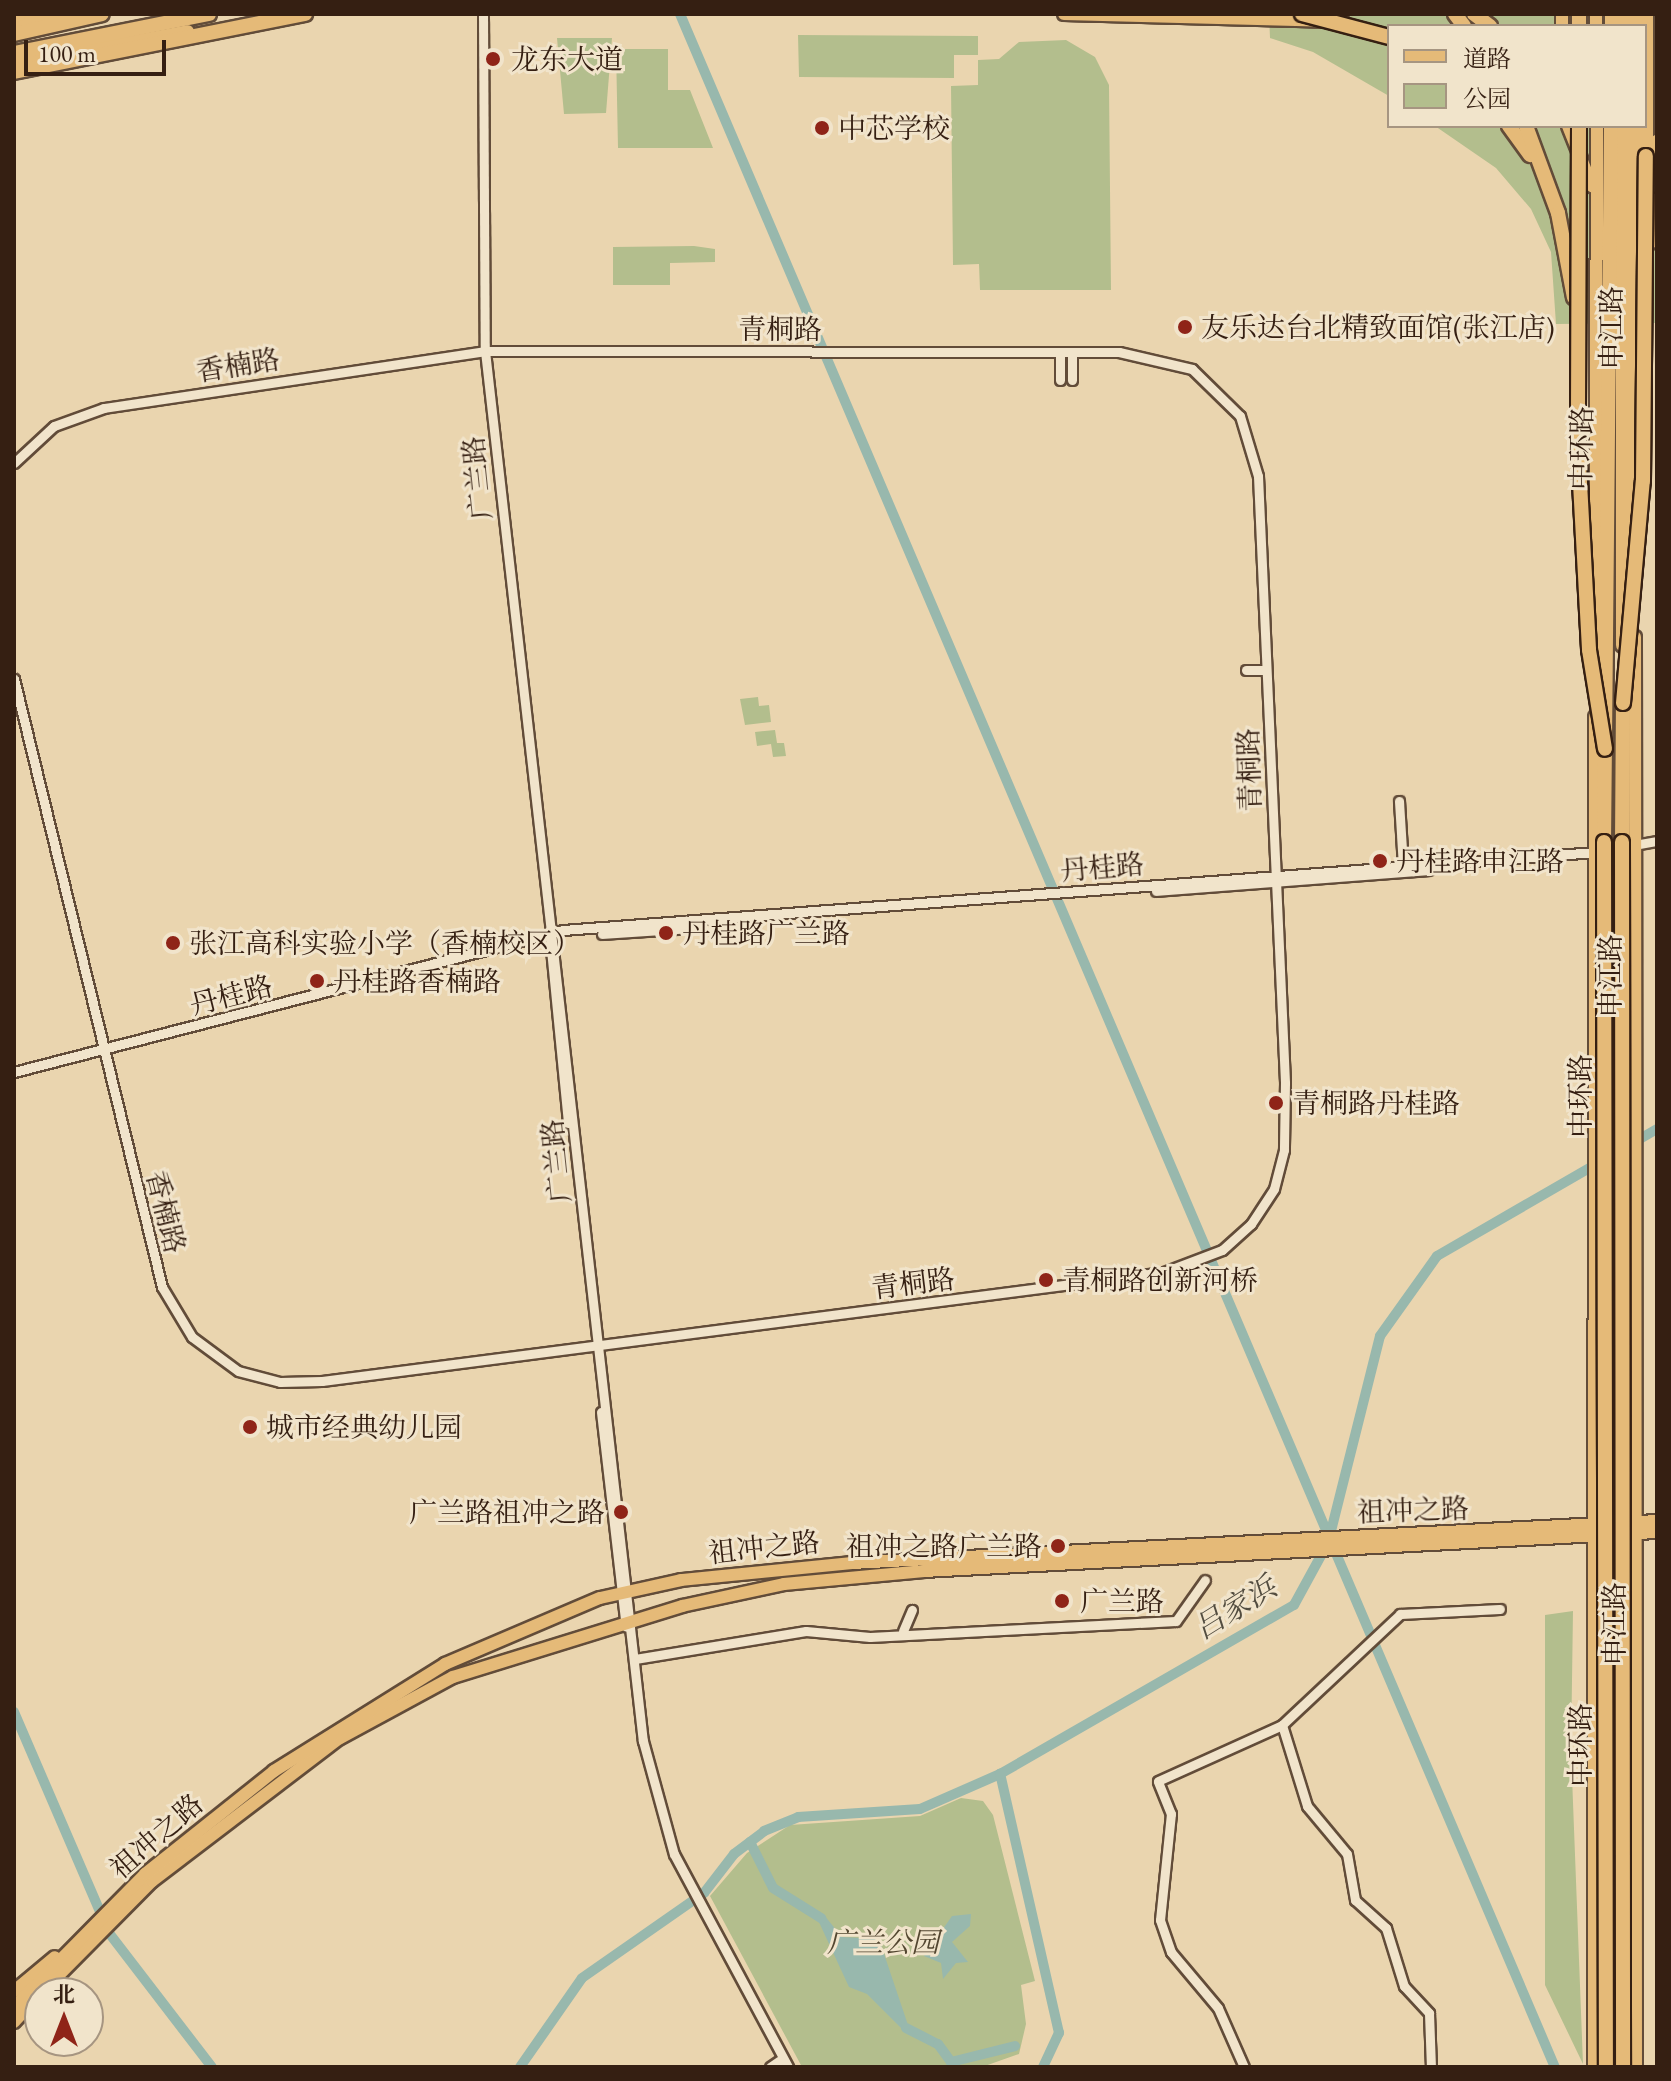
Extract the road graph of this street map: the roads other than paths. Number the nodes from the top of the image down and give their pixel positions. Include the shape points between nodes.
1 (57, 14) edge
2 (102, 14) edge
3 (209, 14) edge
4 (303, 14) edge
5 (483, 14) edge
6 (1064, 14) edge
7 (1302, 14) edge
8 (1342, 14) edge
9 (14, 24) edge
10 (14, 34) edge
11 (1387, 36) edge
12 (14, 53) edge
13 (14, 64) edge
14 (14, 72) edge
15 (1510, 128) edge
16 (1527, 128) edge
17 (1569, 128) edge
18 (1579, 128) edge
19 (1597, 128) edge
20 (1611, 128) edge
21 (1623, 128) edge
22 (1636, 128) edge
23 (1646, 128) edge
24 (1657, 141) edge
25 (1548, 185) junction
26 (1635, 192) junction
27 (1657, 201) edge
28 (1597, 223) junction
29 (1646, 266) junction
30 (1578, 324) junction
31 (485, 351) junction
32 (1060, 352) junction
33 (1072, 352) junction
34 (1060, 380) dead end
35 (1072, 380) dead end
36 (14, 463) edge
37 (1246, 670) dead end
38 (1266, 670) junction
39 (14, 679) edge
40 (1623, 703) junction
41 (1605, 749) junction
42 (1399, 801) dead end
43 (1657, 841) edge
44 (1657, 847) edge
45 (1634, 848) junction
46 (1598, 851) junction
47 (1403, 866) junction
48 (1275, 879) junction
49 (550, 936) junction
50 (103, 1049) junction
51 (14, 1072) edge
52 (596, 1346) junction
53 (1657, 1521) edge
54 (1638, 1527) junction
55 (1594, 1529) junction
56 (1657, 1532) edge
57 (1387, 1541) junction
58 (1205, 1580) dead end
59 (625, 1591) junction
60 (1500, 1609) dead end
61 (912, 1610) dead end
62 (628, 1624) junction
63 (903, 1631) junction
64 (635, 1659) junction
65 (1282, 1725) junction
66 (685, 1884) junction
67 (135, 1891) junction
68 (75, 1947) junction
69 (52, 1977) edge
70 (14, 1991) edge
71 (14, 2007) edge
72 (779, 2065) edge
73 (1244, 2067) edge
74 (1431, 2067) edge
75 (1594, 2067) edge
76 (1606, 2067) edge
77 (1623, 2067) edge
78 (1636, 2067) edge

1 - 9 main road
2 - 10 highway
3 - 12 highway
4 - 13 main road
4 - 14 highway
5 - 31 street, 广兰路
6 - 8 main road via 1325,21
7 - 11 highway, bridge
15 - 25 highway
16 - 25 highway
17 - 28 main road via 1594,192
18 - 30 highway, bridge
19 - 28 main road, 申江路
20 - 41 highway, 中环路, bridge
21 - 40 highway, 中环路, bridge
22 - 26 main road, 申江路
23 - 29 highway, bridge
24 - 26 main road
25 - 30 highway, bridge
26 - 45 main road, 申江路
27 - 29 highway, bridge
28 - 46 main road, 申江路
29 - 40 highway, bridge via 1643,481
30 - 41 highway, bridge via 1589,650
31 - 32 street, 青桐路
31 - 36 street, 香楠路 via 104,408 54,426
31 - 49 street, 广兰路
32 - 33 street, 青桐路
32 - 34 street
33 - 35 street
33 - 38 street, 青桐路 via 1176,361 1214,384 1240,416 1258,476
37 - 38 street
38 - 48 street, 青桐路
39 - 50 street, 香楠路
40 - 77 highway, 中环路, bridge
41 - 46 highway, 中环路
42 - 47 street
43 - 45 street, 丹桂路
44 - 45 street, 丹桂路
45 - 46 street, 丹桂路
45 - 54 main road, 申江路
46 - 47 street, 丹桂路
46 - 48 street, 丹桂路
46 - 55 main road, 申江路
46 - 76 highway, 中环路, bridge
47 - 48 street, 丹桂路
48 - 49 street, 丹桂路
48 - 52 street, 青桐路 via 1284,1150 1265,1207 1222,1250 1190,1266
49 - 50 street, 丹桂路
49 - 52 street, 广兰路
50 - 51 street, 丹桂路
50 - 52 street, 香楠路 via 162,1287 180,1322 222,1362 258,1379 300,1383
52 - 59 street, 广兰路
53 - 54 main road, 祖冲之路
54 - 55 main road, 祖冲之路
54 - 56 main road, 祖冲之路
54 - 78 main road, 申江路
55 - 57 main road, 祖冲之路
55 - 75 main road, 申江路
57 - 59 main road, 祖冲之路 via 1276,1537 851,1563
57 - 62 main road, 祖冲之路 via 784,1584
58 - 63 street via 1176,1621
59 - 62 street, 广兰路
59 - 67 main road, 祖冲之路 via 445,1664 334,1729
60 - 65 street via 1400,1614
61 - 63 street
62 - 64 street, 广兰路
62 - 66 street, 广兰路 via 648,1796
62 - 67 main road, 祖冲之路 via 453,1677 397,1704 280,1779
63 - 64 street via 870,1637 806,1631
64 - 66 street, 广兰路 via 648,1773
65 - 73 street via 1158,1781 1171,1814 1160,1920 1171,1952 1218,2008
65 - 74 street via 1307,1806 1347,1854 1355,1900 1386,1928 1404,1986 1429,2013
66 - 72 street, 广兰路
67 - 68 main road, 祖冲之路
68 - 69 main road, 祖冲之路
68 - 70 main road
68 - 71 main road, 祖冲之路

